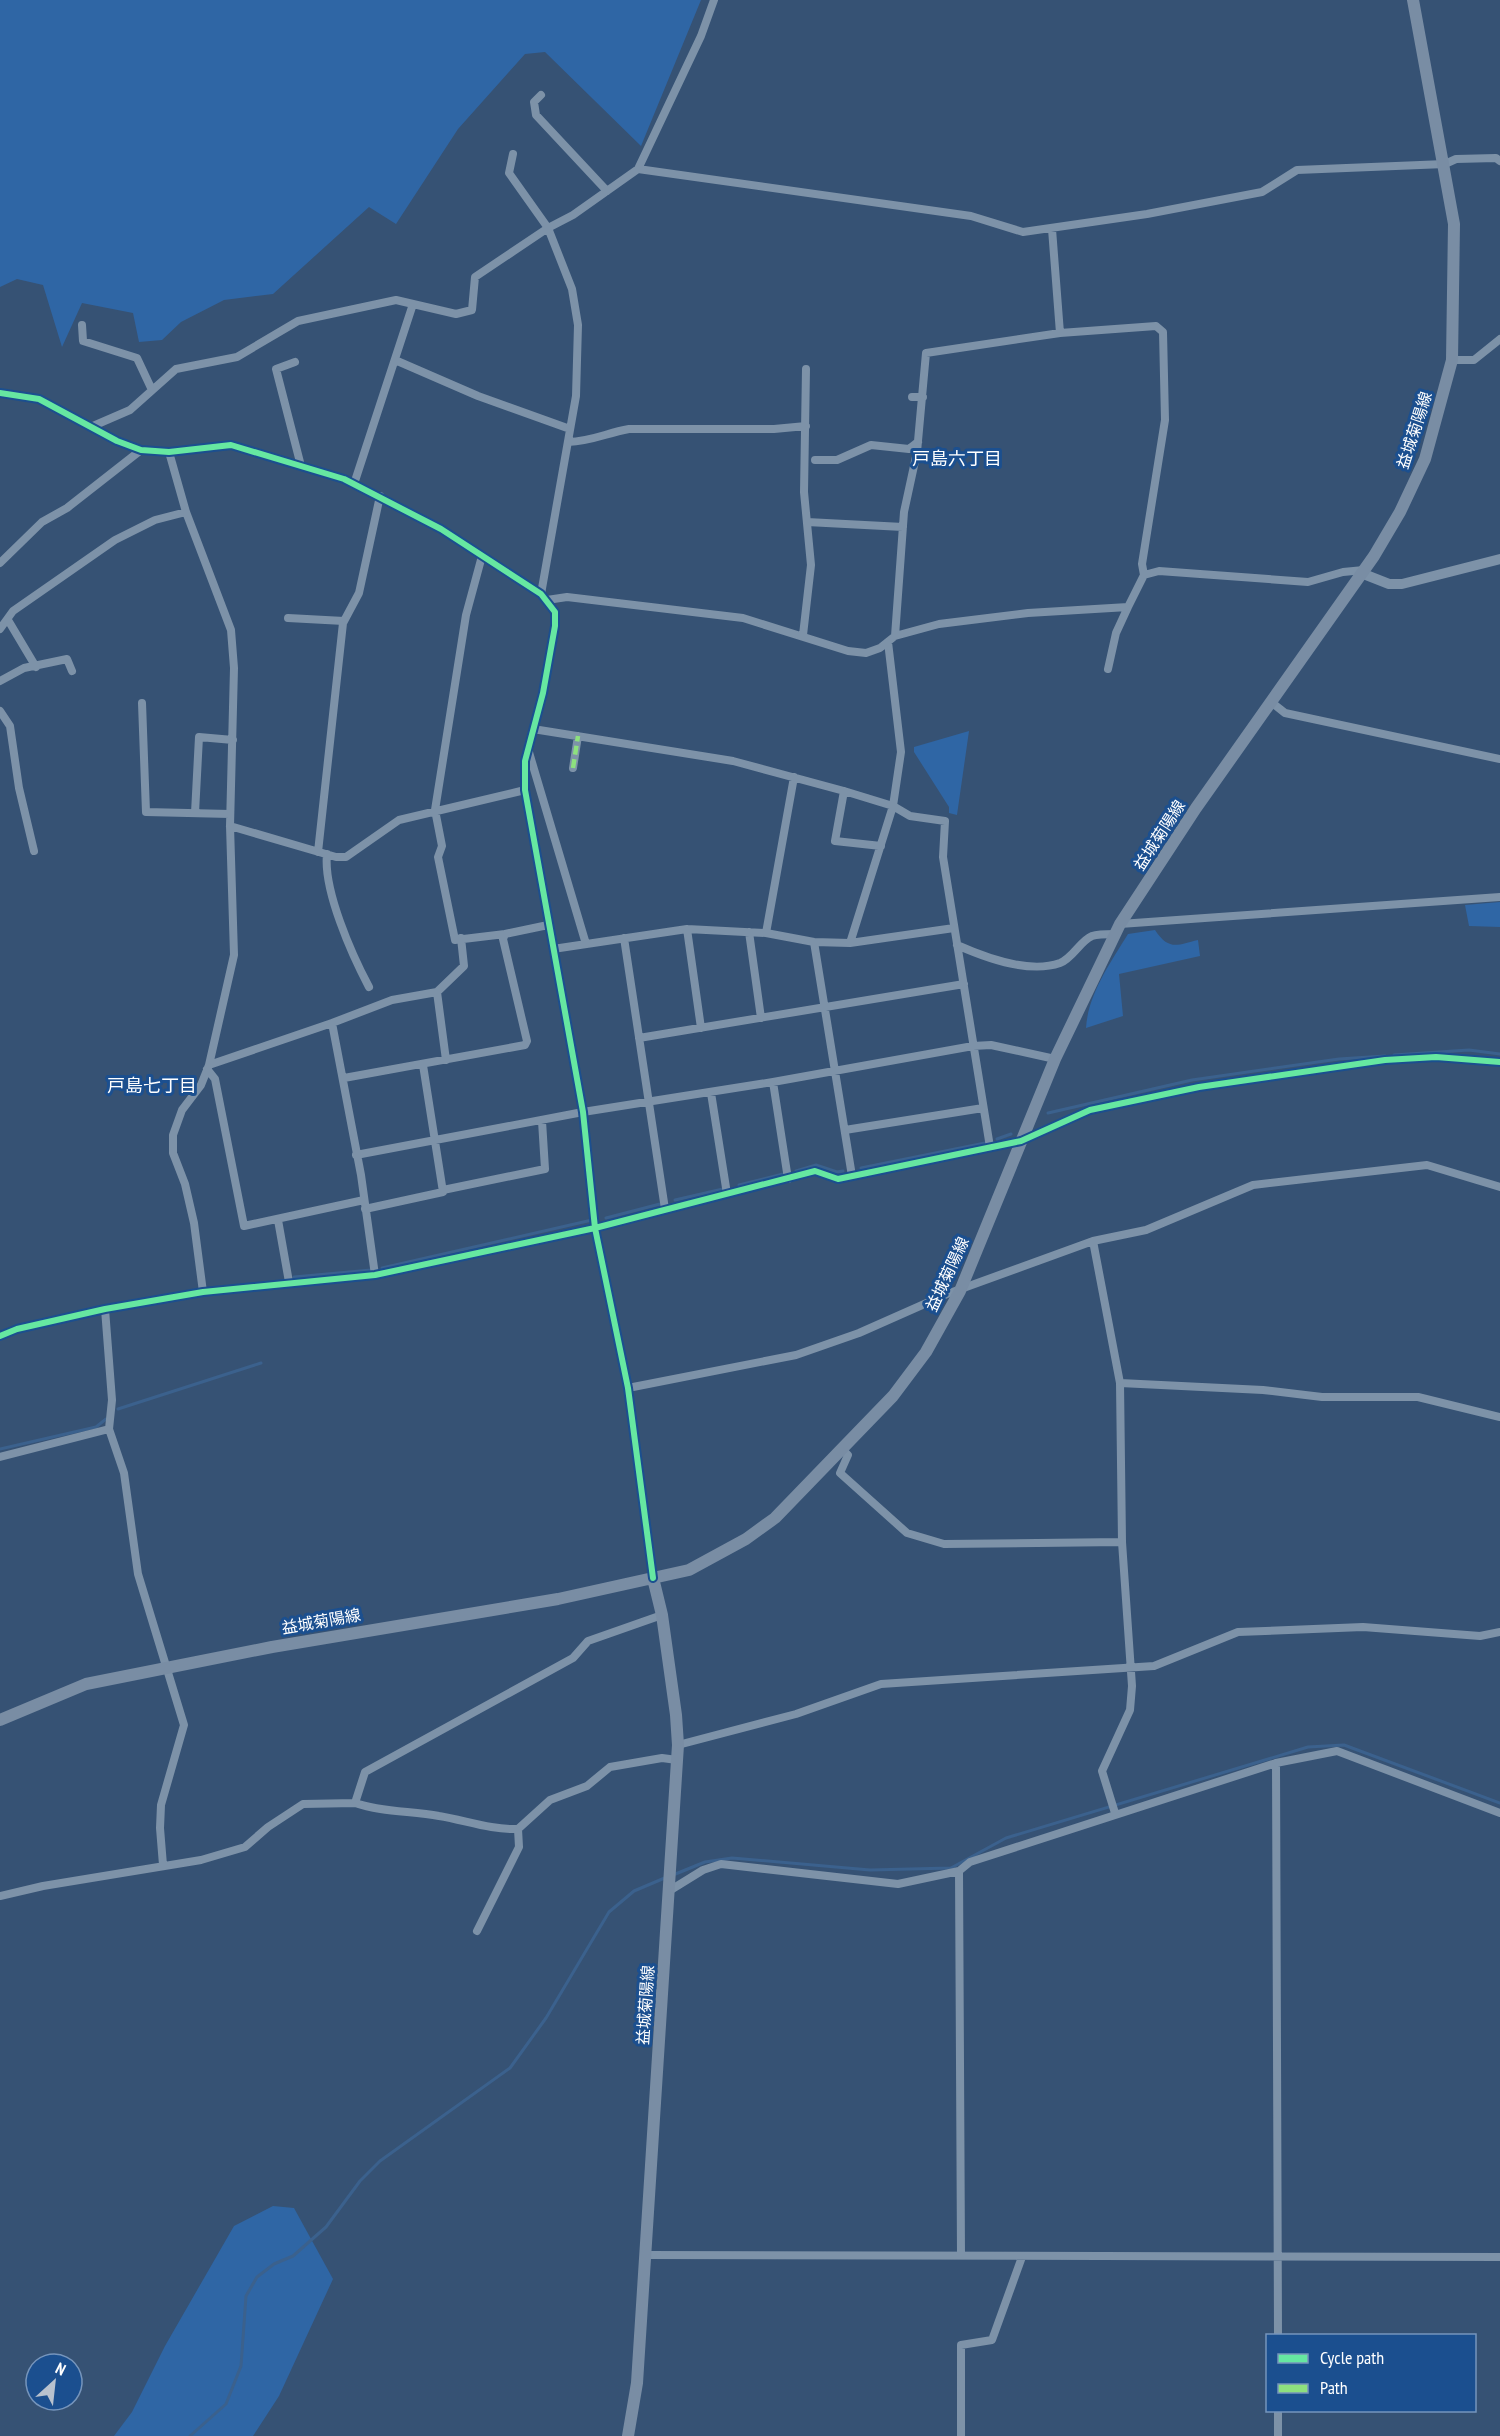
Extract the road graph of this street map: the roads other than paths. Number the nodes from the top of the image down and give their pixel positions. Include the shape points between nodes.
1 (714, 0) edge
2 (1413, 0) edge
3 (541, 95) dead end
4 (513, 154) dead end
5 (1500, 161) edge
6 (1445, 164) junction
7 (638, 169) junction
8 (607, 191) junction
9 (548, 228) junction
10 (1052, 229) junction
11 (413, 304) junction
12 (82, 325) dead end
13 (1060, 333) junction
14 (1500, 339) edge
15 (395, 360) junction
16 (1452, 360) junction
17 (295, 362) dead end
18 (806, 369) dead end
19 (152, 390) junction
20 (0, 393) edge
21 (923, 397) junction
22 (912, 398) dead end
23 (93, 426) junction
24 (806, 426) junction
25 (570, 429) junction
26 (568, 442) junction
27 (918, 442) junction
28 (141, 450) junction
29 (169, 452) junction
30 (815, 460) dead end
31 (301, 466) junction
32 (354, 484) junction
33 (380, 496) junction
34 (186, 512) junction
35 (807, 522) junction
36 (903, 527) junction
37 (482, 556) junction
38 (1500, 559) edge
39 (0, 562) edge
40 (1362, 571) junction
41 (1144, 575) junction
42 (544, 597) junction
43 (1128, 607) junction
44 (288, 618) dead end
45 (8, 620) junction
46 (344, 621) junction
47 (0, 629) edge
48 (803, 635) junction
49 (891, 639) junction
50 (36, 667) junction
51 (1108, 669) dead end
52 (72, 671) dead end
53 (0, 681) edge
54 (1271, 702) junction
55 (142, 703) dead end
56 (0, 711) edge
57 (533, 729) junction
58 (578, 736) junction
59 (233, 740) junction
60 (528, 748) junction
61 (1500, 759) edge
62 (573, 768) dead end
63 (794, 777) junction
64 (525, 790) junction
65 (844, 791) junction
66 (893, 806) junction
67 (435, 810) junction
68 (195, 813) junction
69 (230, 814) junction
70 (230, 826) junction
71 (880, 846) junction
72 (34, 851) dead end
73 (323, 853) junction
74 (1500, 897) edge
75 (548, 925) junction
76 (954, 928) junction
77 (1117, 928) junction
78 (687, 929) junction
79 (749, 932) junction
80 (766, 933) junction
81 (505, 934) junction
82 (461, 938) junction
83 (624, 938) junction
84 (814, 942) junction
85 (850, 943) junction
86 (586, 944) junction
87 (957, 945) junction
88 (553, 949) junction
89 (964, 984) junction
90 (369, 987) dead end
91 (437, 992) junction
92 (825, 1007) junction
93 (761, 1018) junction
94 (332, 1023) junction
95 (701, 1028) junction
96 (639, 1038) junction
97 (973, 1047) junction
98 (1055, 1059) junction
99 (446, 1060) junction
100 (1500, 1062) edge
101 (423, 1065) junction
102 (208, 1067) junction
103 (836, 1071) junction
104 (344, 1078) junction
105 (773, 1083) junction
106 (711, 1093) junction
107 (650, 1103) junction
108 (983, 1108) junction
109 (583, 1112) junction
110 (542, 1121) junction
111 (845, 1130) junction
112 (436, 1140) junction
113 (1021, 1141) junction
114 (990, 1147) junction
115 (356, 1155) junction
116 (852, 1176) junction
117 (788, 1179) junction
118 (1500, 1187) edge
119 (443, 1190) junction
120 (727, 1194) junction
121 (365, 1204) junction
122 (665, 1209) junction
123 (278, 1220) junction
124 (595, 1228) junction
125 (1093, 1241) junction
126 (375, 1275) junction
127 (289, 1282) junction
128 (960, 1291) junction
129 (203, 1292) junction
130 (105, 1308) junction
131 (0, 1336) edge
132 (1120, 1383) junction
133 (628, 1388) junction
134 (1500, 1417) edge
135 (109, 1429) junction
136 (842, 1449) junction
137 (0, 1457) edge
138 (1122, 1542) junction
139 (653, 1578) junction
140 (662, 1615) junction
141 (1500, 1632) edge
142 (1132, 1666) junction
143 (164, 1667) junction
144 (0, 1720) edge
145 (678, 1745) junction
146 (677, 1760) junction
147 (1276, 1763) junction
148 (355, 1803) junction
149 (1114, 1811) junction
150 (1500, 1813) edge
151 (518, 1829) junction
152 (163, 1865) junction
153 (959, 1871) junction
154 (669, 1888) junction
155 (0, 1896) edge
156 (477, 1931) dead end
157 (644, 2255) junction
158 (961, 2255) junction
159 (1022, 2257) junction
160 (1279, 2257) junction
161 (1500, 2257) edge
162 (1278, 2334) edge
163 (1278, 2412) edge
164 (628, 2436) edge
165 (961, 2436) edge
166 (1278, 2436) edge

1 - 7 street
2 - 6 main road, 益城菊陽線
3 - 8 street via 534,102 536,115
4 - 9 street via 510,177
5 - 6 street via 1456,159
6 - 10 street via 1297,170 1262,192
6 - 16 main road, 益城菊陽線 via 1455,251
7 - 8 street
7 - 10 street via 971,216 1023,232
8 - 9 street
9 - 11 street via 475,277 472,310 466,313
9 - 25 street via 572,289 577,317 579,363
10 - 13 street
11 - 15 street
11 - 19 street via 396,300 298,321 237,357 176,369
12 - 19 street via 83,341 137,358
13 - 21 street via 926,352
13 - 41 street via 1156,326 1163,332 1165,420 1142,564
14 - 16 street via 1474,360
15 - 25 street via 478,396
15 - 32 street
16 - 40 main road, 益城菊陽線 via 1425,459 1400,512
17 - 31 street via 276,369
18 - 24 street
19 - 23 street via 130,410
20 - 23 street via 39,399
21 - 22 street
21 - 27 street
23 - 28 street
24 - 26 street via 629,429 609,432 590,441
24 - 35 street
25 - 26 street
26 - 42 street
27 - 30 street via 909,449 871,445 837,460
27 - 36 street
28 - 29 street
28 - 39 street via 67,508 42,522
29 - 31 street via 231,446
29 - 34 street
31 - 32 street
32 - 33 street
33 - 37 street
33 - 46 street via 359,593
34 - 45 street via 155,520 115,540 13,611
34 - 59 street via 231,630
35 - 36 street
35 - 48 street via 811,565
36 - 49 street
37 - 42 street
37 - 67 street via 466,615
38 - 40 street via 1402,584 1389,584
40 - 41 street via 1308,582 1159,571
40 - 54 main road, 益城菊陽線
41 - 43 street
42 - 48 street via 743,618
42 - 57 street via 555,612 555,626
43 - 49 street via 939,624
43 - 51 street via 1116,633
44 - 46 street
45 - 47 street
45 - 50 street
46 - 73 street
48 - 49 street via 848,651 866,653
49 - 66 street via 902,752
50 - 52 street via 67,659
50 - 53 street via 24,668
54 - 61 street via 1285,713
54 - 77 main road, 益城菊陽線
55 - 68 street via 146,812
56 - 72 street via 10,726
57 - 58 street
57 - 60 street
58 - 62 street
58 - 63 street via 733,760
59 - 68 street via 199,736
59 - 69 street
60 - 64 street
60 - 86 street
63 - 65 street
63 - 80 street
64 - 67 street
64 - 75 street
65 - 66 street
65 - 71 street via 835,841
66 - 71 street
66 - 76 street via 910,816 945,821 943,857
67 - 73 street via 399,820 346,857
67 - 82 street via 442,846 438,856 440,867 455,940
68 - 69 street
69 - 70 street
70 - 73 street
70 - 102 street via 234,955
71 - 85 street
73 - 90 street via 328,884
74 - 77 street
75 - 81 street
75 - 88 street
76 - 85 street
76 - 87 street
77 - 87 street via 1091,936 1060,963 1014,965 990,960
77 - 98 main road, 益城菊陽線
78 - 79 street
78 - 83 street
78 - 95 street
79 - 80 street
79 - 93 street
80 - 84 street
81 - 82 street
81 - 99 street via 527,1041 525,1045
82 - 91 street via 464,966
83 - 86 street
83 - 96 street
84 - 85 street
84 - 92 street
86 - 88 street
87 - 89 street
88 - 109 street
89 - 92 street
89 - 97 street
91 - 94 street via 392,1000
91 - 99 street
92 - 93 street
92 - 103 street
93 - 95 street
94 - 102 street
94 - 104 street
95 - 96 street
96 - 107 street
97 - 98 street via 991,1045
97 - 103 street
97 - 108 street
98 - 113 main road, 益城菊陽線
99 - 101 street
100 - 113 street via 1385,1060 1199,1087 1090,1110
101 - 104 street
101 - 112 street
102 - 123 street via 215,1078 244,1226
102 - 129 street via 201,1085 182,1110 173,1135 173,1153 194,1223
103 - 105 street
103 - 111 street
104 - 115 street
105 - 106 street
105 - 117 street
106 - 107 street
106 - 120 street
107 - 109 street
107 - 122 street
108 - 111 street
108 - 114 street
109 - 110 street
109 - 124 street
110 - 112 street
110 - 119 street via 545,1169
111 - 116 street
112 - 115 street
112 - 119 street
113 - 114 street
113 - 128 main road, 益城菊陽線
114 - 116 street
115 - 121 street
116 - 117 street via 838,1179 815,1171
117 - 120 street
118 - 125 street via 1426,1165 1253,1185 1146,1230
119 - 121 street via 442,1194
120 - 122 street
121 - 123 street
121 - 126 street
122 - 124 street
123 - 127 street
124 - 126 street
124 - 133 street
125 - 128 street
125 - 132 street
126 - 127 street
127 - 129 street
128 - 133 street via 796,1355
128 - 136 main road, 益城菊陽線 via 909,1377
129 - 130 street
130 - 131 street
130 - 135 street via 112,1400
132 - 134 street via 1322,1397 1418,1397
132 - 138 street
133 - 139 street
135 - 137 street
135 - 143 street via 124,1473 138,1574
136 - 138 street via 848,1455 840,1473 907,1533 944,1544
136 - 139 main road, 益城菊陽線 via 775,1518 746,1539 689,1570
138 - 142 street
139 - 140 main road, 益城菊陽線
139 - 143 main road, 益城菊陽線 via 558,1599
140 - 145 main road, 益城菊陽線
140 - 148 street via 588,1641 573,1658 370,1769 360,1781
141 - 142 street via 1480,1636 1363,1627 1238,1632 1154,1666
142 - 145 street via 880,1684 796,1714
142 - 149 street via 1130,1710 1102,1771
143 - 144 main road, 益城菊陽線 via 86,1684
143 - 152 street via 184,1725 161,1806
145 - 146 main road, 益城菊陽線
146 - 151 street via 662,1758 610,1767 587,1786 550,1800
146 - 154 main road, 益城菊陽線
147 - 149 street
147 - 150 street via 1337,1751
147 - 160 street
148 - 151 street via 480,1826
148 - 152 street via 303,1804 245,1847 201,1860
149 - 153 street via 970,1862
151 - 156 street via 519,1847
152 - 155 street
153 - 154 street via 898,1884 721,1864
153 - 158 street
154 - 157 main road, 益城菊陽線
157 - 158 street
157 - 164 main road, 益城菊陽線 via 637,2383
158 - 159 street
159 - 160 street
159 - 165 street via 992,2340 961,2345
160 - 161 street
160 - 162 street
163 - 166 street

